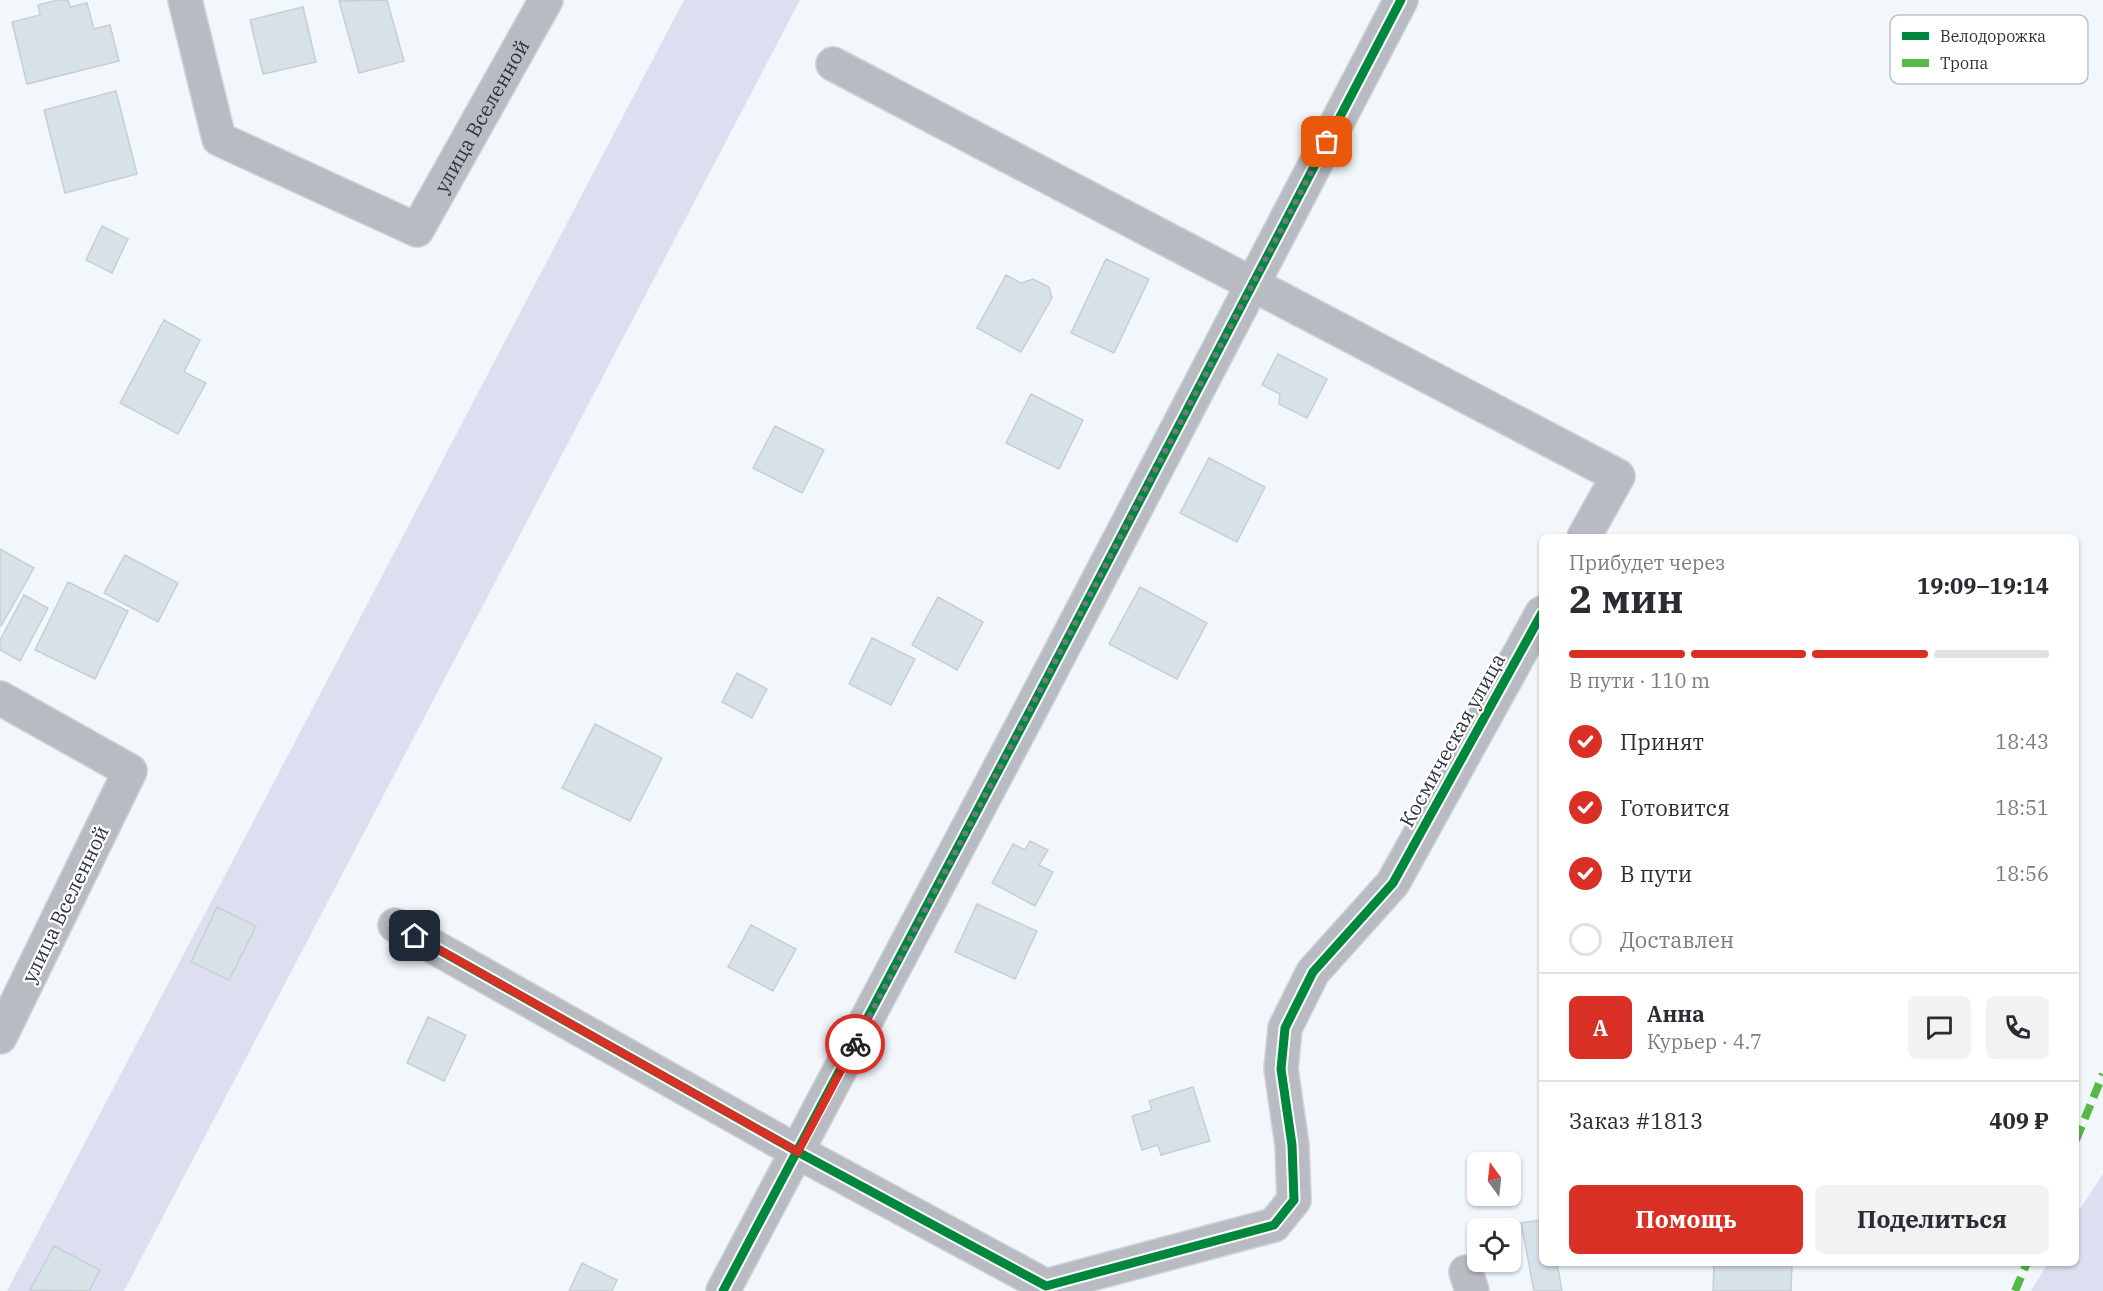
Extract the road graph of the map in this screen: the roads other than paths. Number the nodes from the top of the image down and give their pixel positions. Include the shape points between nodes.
1 (185, 0) edge
2 (546, 0) edge
3 (1401, 0) edge
4 (833, 64) dead end
5 (1254, 285) junction
6 (1586, 534) edge
7 (1539, 618) edge
8 (0, 698) edge
9 (395, 925) dead end
10 (0, 1037) edge
11 (798, 1152) junction
12 (1047, 1289) edge
13 (723, 1291) edge

1 - 2 street, улица Вселенной via 219,139 417,230
3 - 5 street
4 - 5 street
5 - 6 street via 1618,476
5 - 11 street
7 - 12 street, Космическая улица via 1393,883 1312,972 1285,1028 1281,1069 1292,1145 1294,1200 1275,1225
8 - 10 street, улица Вселенной via 130,771
9 - 11 street
11 - 12 street
11 - 13 street

